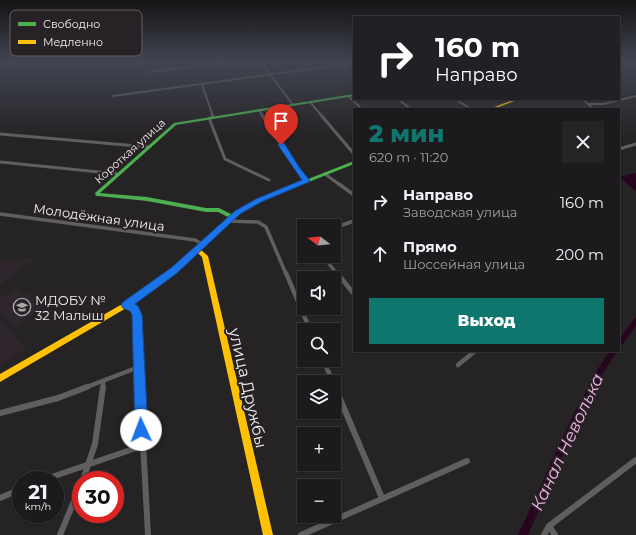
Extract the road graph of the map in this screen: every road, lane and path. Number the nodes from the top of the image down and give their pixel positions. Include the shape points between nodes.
1 (186, 87) edge
2 (203, 87) edge
3 (280, 87) edge
4 (351, 95) edge
5 (113, 96) dead end
6 (636, 96) edge
7 (355, 100) edge
8 (399, 100) edge
9 (457, 100) edge
10 (515, 100) edge
11 (583, 100) edge
12 (620, 100) edge
13 (620, 100) edge
14 (310, 102) junction
15 (293, 104) junction
16 (588, 104) junction
17 (361, 108) edge
18 (410, 108) edge
19 (469, 108) edge
20 (494, 108) edge
21 (593, 108) edge
22 (259, 110) junction
23 (211, 118) junction
24 (0, 134) edge
25 (636, 144) edge
26 (149, 147) junction
27 (620, 149) edge
28 (353, 153) edge
29 (0, 162) edge
30 (353, 162) edge
31 (119, 174) junction
32 (325, 174) junction
33 (269, 180) dead end
34 (307, 181) junction
35 (353, 194) edge
36 (0, 214) edge
37 (229, 219) junction
38 (353, 221) edge
39 (341, 226) edge
40 (202, 244) junction
41 (198, 250) junction
42 (328, 263) edge
43 (353, 293) edge
44 (126, 305) junction
45 (307, 323) edge
46 (474, 352) edge
47 (458, 365) dead end
48 (139, 367) junction
49 (0, 378) edge
50 (103, 382) junction
51 (341, 401) edge
52 (0, 412) edge
53 (142, 446) junction
54 (636, 460) edge
55 (92, 462) junction
56 (467, 462) dead end
57 (88, 471) edge
58 (64, 472) edge
59 (12, 493) edge
60 (0, 498) edge
61 (382, 498) junction
62 (72, 506) edge
63 (549, 526) junction
64 (60, 535) edge
65 (148, 535) edge
66 (268, 535) edge
67 (301, 535) edge
68 (544, 535) edge
69 (555, 535) edge

1 - 5 street
2 - 23 street
3 - 15 street
4 - 14 street
6 - 12 street
7 - 17 street
8 - 18 street
9 - 19 street
10 - 20 street
11 - 16 street
13 - 16 street
14 - 15 street
14 - 28 street
15 - 22 street
16 - 21 street
22 - 23 street
22 - 34 street
23 - 26 street, Короткая улица via 175,124
23 - 33 street via 225,159
24 - 26 street
25 - 27 street
26 - 31 street, Короткая улица
29 - 31 street
30 - 32 street
31 - 37 street, Короткая улица via 97,193 98,195 147,199 202,210 219,210
32 - 34 street
32 - 35 street
34 - 37 street via 259,200
36 - 40 street, Молодёжная улица via 195,240
37 - 40 street
37 - 45 street via 258,222 266,227
38 - 39 street
40 - 41 street
41 - 44 street via 174,271
41 - 66 street, улица Дружбы via 205,256
42 - 43 street
44 - 48 street via 134,308 137,315
44 - 49 street
46 - 47 street
48 - 50 street
48 - 53 street
50 - 52 street via 58,398
50 - 55 street via 101,416
51 - 61 street
53 - 55 street
53 - 65 street
54 - 63 street
55 - 57 street
55 - 58 street
56 - 61 street
59 - 60 street
61 - 67 street
62 - 64 street
63 - 68 street
63 - 69 street

